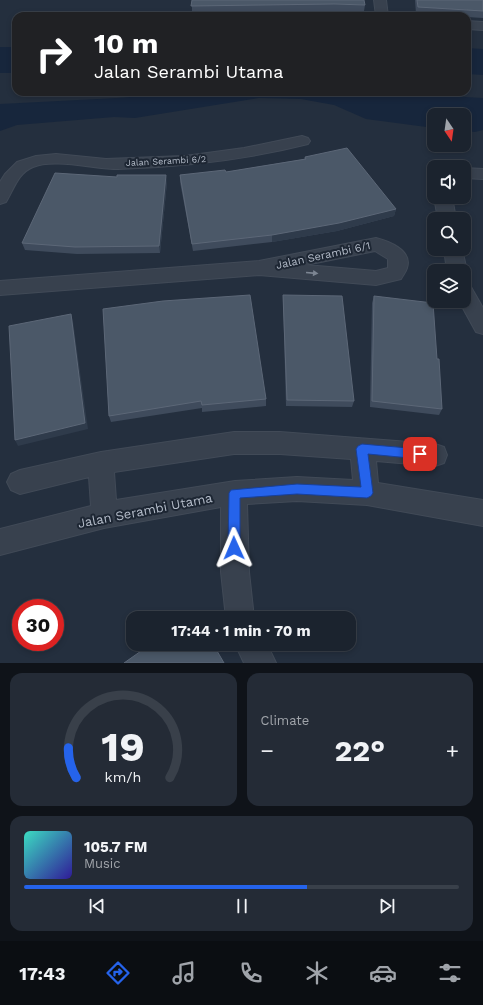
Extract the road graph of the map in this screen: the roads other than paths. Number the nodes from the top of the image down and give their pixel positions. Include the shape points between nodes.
1 (380, 0) edge
2 (382, 12) edge
3 (471, 25) edge
4 (483, 26) edge
5 (302, 141) dead end
6 (471, 173) edge
7 (483, 174) edge
8 (0, 198) edge
9 (259, 268) junction
10 (0, 288) edge
11 (471, 291) edge
12 (483, 292) edge
13 (471, 304) edge
14 (483, 326) edge
15 (362, 449) junction
16 (435, 455) dead end
17 (101, 463) junction
18 (20, 482) dead end
19 (235, 493) junction
20 (367, 493) junction
21 (483, 513) edge
22 (104, 515) junction
23 (0, 542) edge
24 (239, 611) edge
25 (254, 651) edge
26 (261, 663) edge

1 - 2 street
3 - 4 street
5 - 8 street, Jalan Serambi 6/2 via 251,153 180,162 106,164 38,160 19,167
6 - 7 street
9 -> 9 street, Jalan Serambi 6/1 via 376,278 394,274 398,268 398,261 393,252 376,244
9 - 10 street, Jalan Serambi 6/1
11 - 12 street
13 - 14 street
15 - 16 street
15 - 17 street via 280,443 234,444 187,448
15 - 20 street
17 - 18 street
17 - 22 street
19 - 20 street, Jalan Serambi Utama via 297,489
19 - 22 street, Jalan Serambi Utama
19 - 24 street via 235,592
20 - 21 street, Jalan Serambi Utama
22 - 23 street, Jalan Serambi Utama
25 - 26 street

